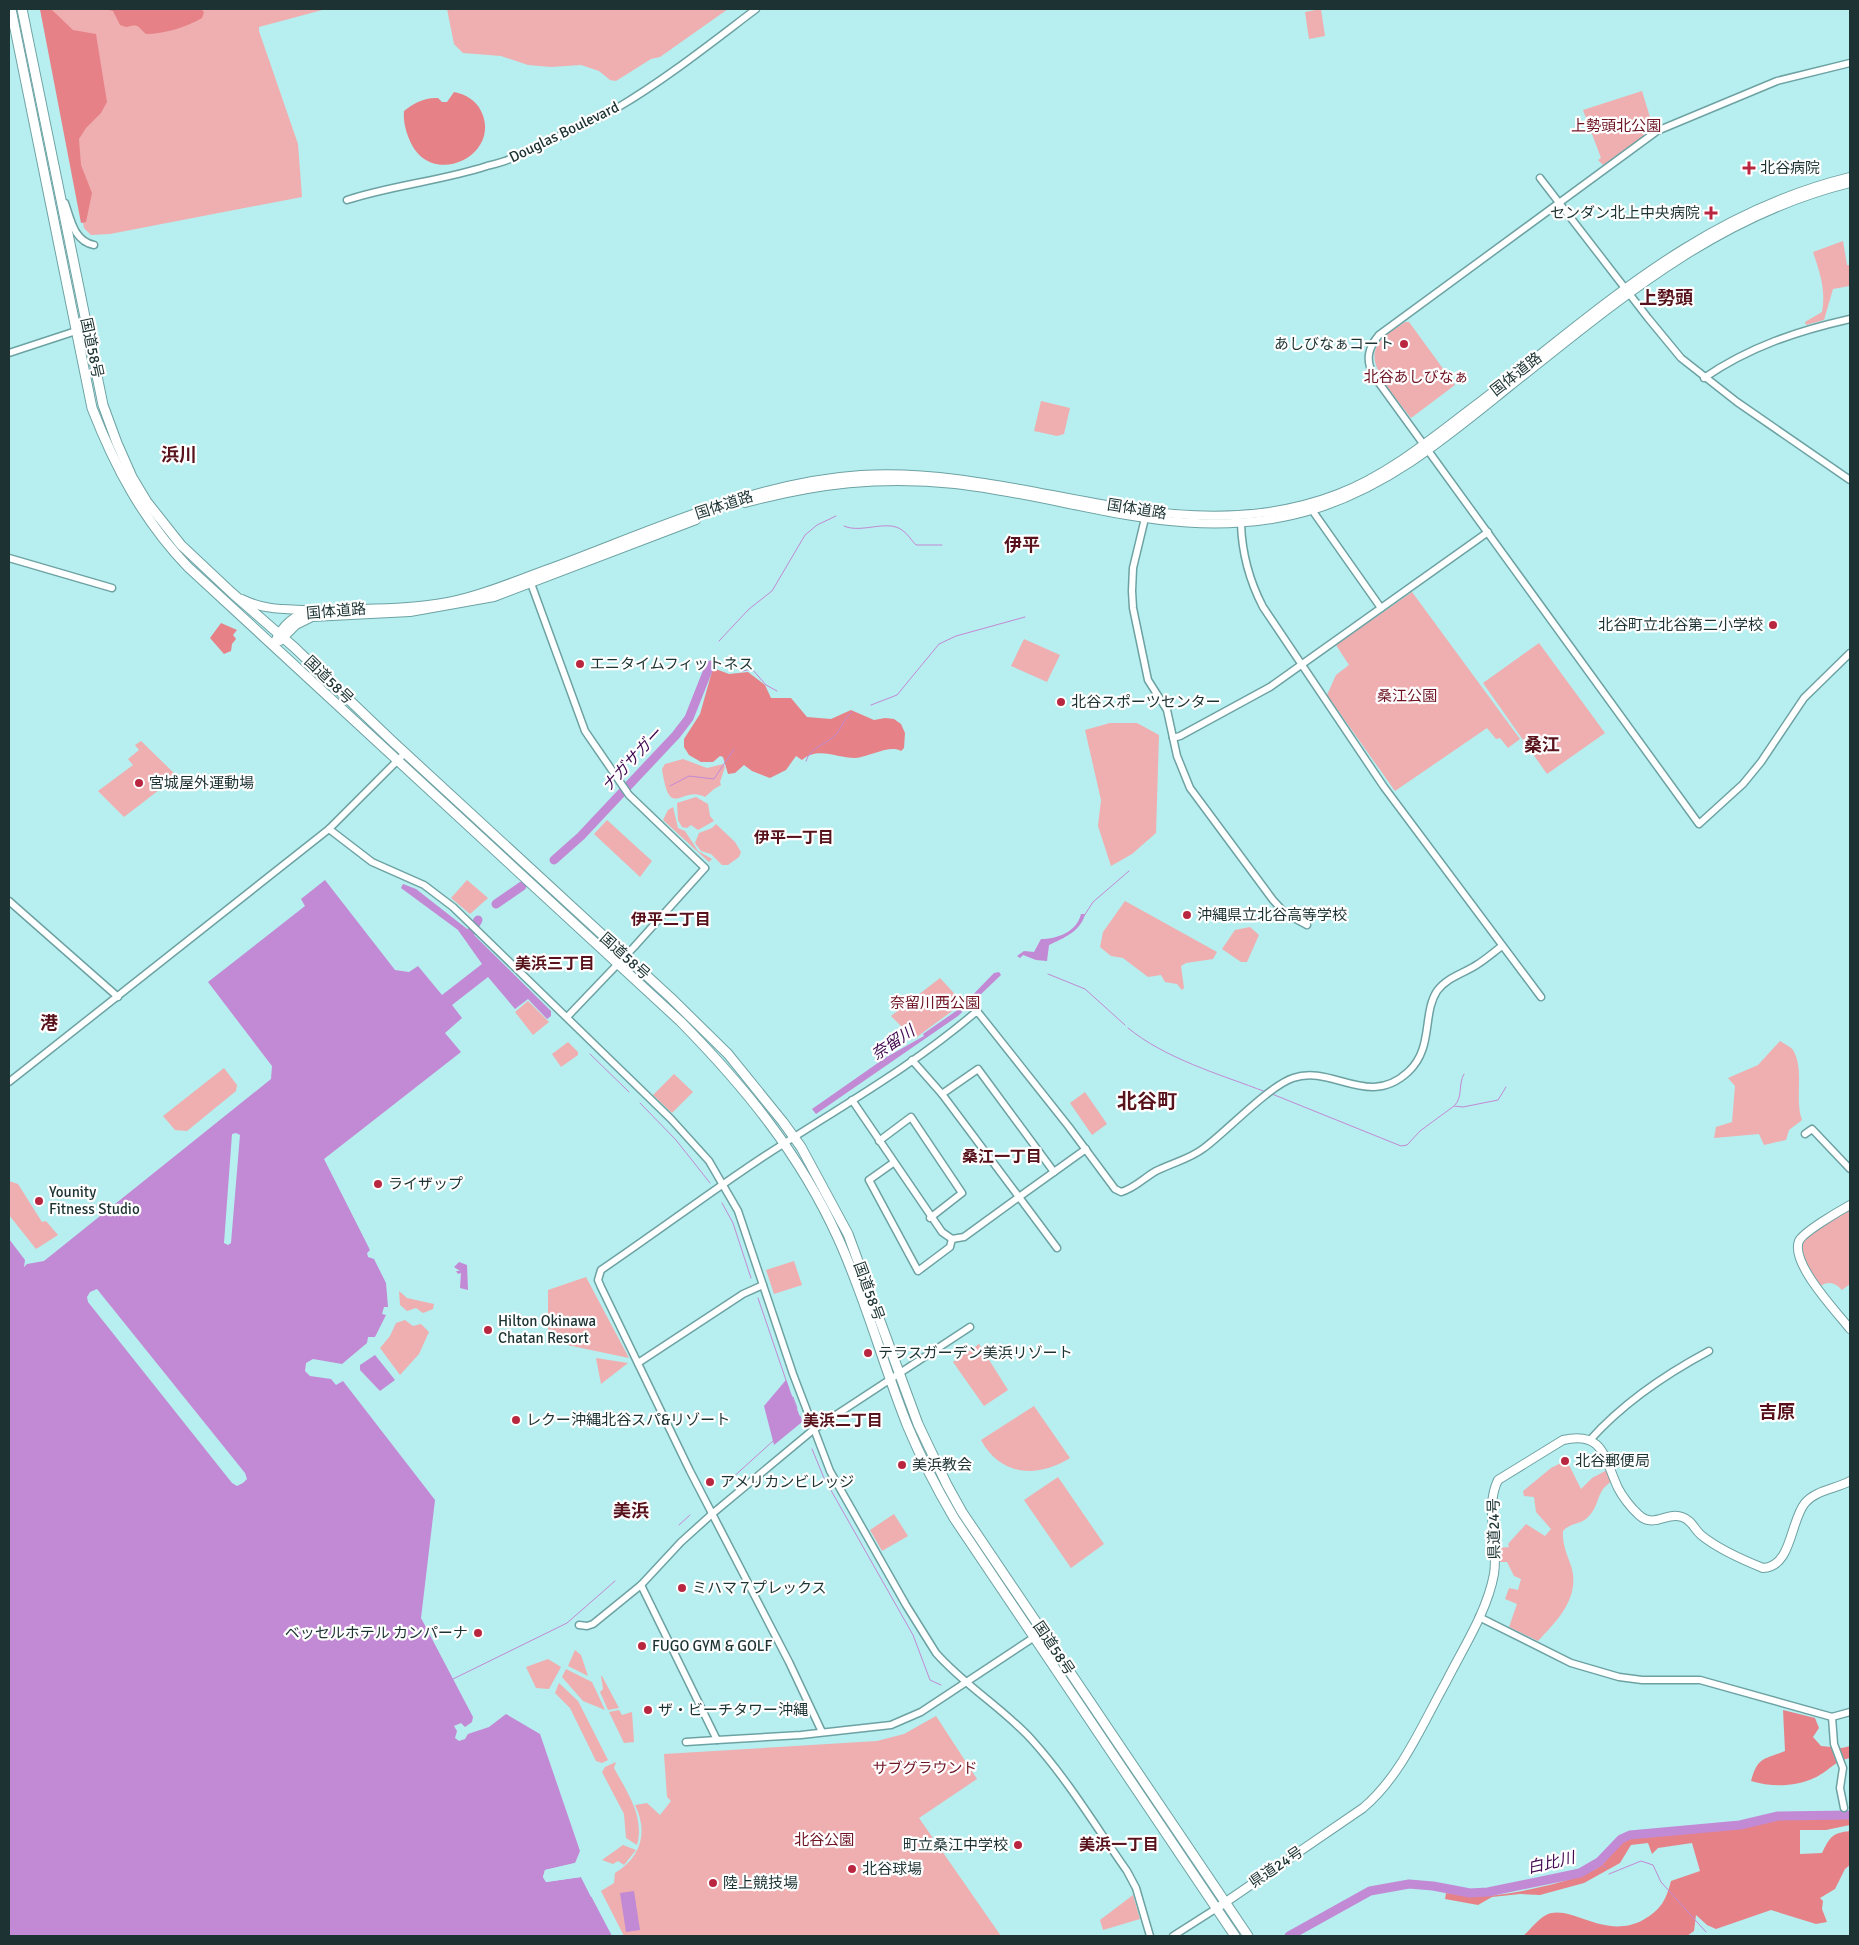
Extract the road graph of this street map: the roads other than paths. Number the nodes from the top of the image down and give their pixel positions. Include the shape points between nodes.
1 (11, 9) edge
2 (22, 9) edge
3 (756, 9) edge
4 (1850, 63) edge
5 (56, 173) junction
6 (1850, 177) edge
7 (1540, 178) dead end
8 (1850, 183) edge
9 (347, 200) dead end
10 (1558, 203) junction
11 (94, 244) dead end
12 (1627, 291) junction
13 (1850, 319) edge
14 (76, 331) junction
15 (9, 353) edge
16 (1704, 378) junction
17 (1425, 444) junction
18 (1430, 451) junction
19 (1850, 480) edge
20 (1312, 510) junction
21 (1146, 515) junction
22 (1241, 524) junction
23 (1488, 532) junction
24 (9, 558) edge
25 (530, 580) junction
26 (112, 588) dead end
27 (232, 593) junction
28 (1381, 608) junction
29 (315, 610) junction
30 (281, 636) junction
31 (274, 644) junction
32 (1850, 653) edge
33 (1300, 665) junction
34 (1173, 738) junction
35 (405, 753) junction
36 (398, 761) junction
37 (329, 829) junction
38 (9, 900) edge
39 (1307, 925) dead end
40 (1502, 946) junction
41 (625, 956) junction
42 (618, 964) junction
43 (118, 997) junction
44 (1541, 997) dead end
45 (567, 1017) junction
46 (912, 1060) junction
47 (9, 1082) edge
48 (942, 1094) junction
49 (852, 1100) junction
50 (1805, 1134) dead end
51 (794, 1138) junction
52 (879, 1141) junction
53 (785, 1143) junction
54 (1086, 1149) junction
55 (893, 1163) junction
56 (1850, 1169) edge
57 (1054, 1172) junction
58 (724, 1186) junction
59 (1019, 1197) junction
60 (1850, 1205) edge
61 (930, 1218) junction
62 (952, 1239) junction
63 (1057, 1248) dead end
64 (763, 1285) junction
65 (970, 1327) dead end
66 (1850, 1329) edge
67 (1709, 1351) dead end
68 (638, 1363) junction
69 (899, 1372) junction
70 (890, 1378) junction
71 (813, 1430) junction
72 (1590, 1440) junction
73 (1850, 1481) edge
74 (712, 1514) junction
75 (640, 1585) junction
76 (1479, 1618) junction
77 (578, 1625) dead end
78 (1043, 1631) junction
79 (1034, 1637) junction
80 (966, 1682) junction
81 (1850, 1712) edge
82 (1832, 1716) junction
83 (822, 1732) junction
84 (717, 1740) junction
85 (686, 1742) dead end
86 (1844, 1808) dead end
87 (1221, 1905) junction
88 (1150, 1936) edge
89 (1173, 1936) edge
90 (1235, 1936) edge
91 (1248, 1936) edge

1 - 14 highway, 国道58号
2 - 5 highway, 国道58号
3 - 9 street, Douglas Boulevard via 617,108 560,137 466,173
4 - 10 street via 1776,81 1657,131
5 - 11 street via 74,230 83,240
5 - 27 highway, 国道58号 via 102,397 117,443 132,477 166,528
6 - 12 main road, 国体道路 via 1793,194 1745,214 1679,250
7 - 10 street
8 - 12 main road, 国体道路 via 1786,203 1726,230
10 - 12 street
10 - 17 street via 1372,343 1368,355 1371,370
12 - 16 street via 1673,349
12 - 17 main road, 国体道路
12 - 18 main road, 国体道路
13 - 16 street via 1771,341
14 - 15 street
14 - 31 highway, 国道58号 via 92,408 108,448 139,507 188,567
16 - 19 street
17 - 18 street
17 - 21 main road, 国体道路 via 1365,482 1308,504 1260,514 1214,518
18 - 20 main road, 国体道路 via 1366,488
18 - 23 street
20 - 22 main road, 国体道路
20 - 28 street
21 - 22 main road, 国体道路 via 1196,525
21 - 25 main road, 国体道路 via 957,484 874,480 818,486 722,509
21 - 34 street via 1133,568 1133,608 1148,680 1167,710
22 - 33 street via 1251,582
23 - 28 street
23 - 32 street via 1699,824 1743,784 1762,762 1804,698
24 - 26 street
25 - 29 main road, 国体道路 via 449,602
25 - 30 main road, 国体道路 via 494,597 452,606 410,612 312,617
25 - 41 street via 585,731 628,795 705,868
27 - 29 main road via 257,606 271,609
27 - 30 highway, 国道58号
28 - 33 street
29 - 30 main road, 国体道路 via 295,616
30 - 31 main road, 国体道路
30 - 35 highway, 国道58号
31 - 36 highway, 国道58号
33 - 34 street via 1261,692
33 - 40 street via 1384,787
34 - 39 street via 1180,764 1195,797 1273,900 1285,913
35 - 36 street
35 - 41 highway, 国道58号
36 - 37 street
36 - 42 highway, 国道58号
37 - 43 street
37 - 45 street via 372,862 424,885 477,928
38 - 43 street
40 - 44 street
40 - 54 street via 1478,965 1446,982 1437,992 1419,1058 1409,1072 1395,1082 1368,1087 1304,1075 1284,1082 1202,1150 1121,1192 1115,1189
41 - 42 street
41 - 51 highway, 国道58号 via 728,1054
42 - 45 street
42 - 53 highway, 国道58号 via 721,1062
43 - 47 street
45 - 58 street via 683,1132
46 - 48 street
46 - 49 street
46 - 54 street via 977,1011
48 - 57 street via 978,1068
48 - 59 street
49 - 51 street
49 - 52 street
50 - 56 street via 1812,1129
51 - 53 street
51 - 69 highway, 国道58号 via 848,1234
52 - 55 street
52 - 61 street via 911,1117 962,1193
53 - 58 street
53 - 70 highway, 国道58号 via 838,1238
54 - 57 street
55 - 61 street
55 - 62 street via 869,1180 918,1271 950,1248
57 - 59 street
58 - 64 street via 738,1211
58 - 68 street via 601,1270 598,1280
59 - 62 street via 964,1237
59 - 63 street
60 - 66 main road via 1802,1236 1798,1255 1812,1281
61 - 62 street
64 - 68 street via 743,1294
64 - 71 street
65 - 69 street
67 - 72 street via 1681,1366 1605,1422
68 - 74 street
69 - 70 street
69 - 78 highway, 国道58号 via 918,1424 962,1512
70 - 71 street
70 - 79 highway, 国道58号 via 937,1489
71 - 74 street
71 - 80 street via 838,1486 924,1635 945,1663
72 - 73 main road via 1600,1447 1619,1490 1639,1515 1652,1521 1683,1517 1701,1536 1762,1568 1777,1564 1806,1502
72 - 76 main road, 県道24号 via 1574,1437 1563,1440 1498,1480 1492,1499 1496,1546 1494,1575
74 - 75 street
74 - 83 street
75 - 77 street via 593,1624
75 - 84 street
76 - 82 street via 1571,1663 1619,1677 1700,1680
76 - 87 main road, 県道24号 via 1410,1747 1377,1795 1350,1818
78 - 79 street
78 - 87 highway, 国道58号
79 - 80 street
79 - 87 highway, 国道58号
80 - 83 street via 921,1712 891,1725
80 - 88 street via 1022,1729 1057,1771 1127,1871 1136,1888
81 - 82 street
82 - 86 street via 1834,1744 1842,1768 1840,1788
83 - 84 street
84 - 85 street
87 - 89 street
87 - 90 highway, 国道58号
87 - 91 highway, 国道58号

